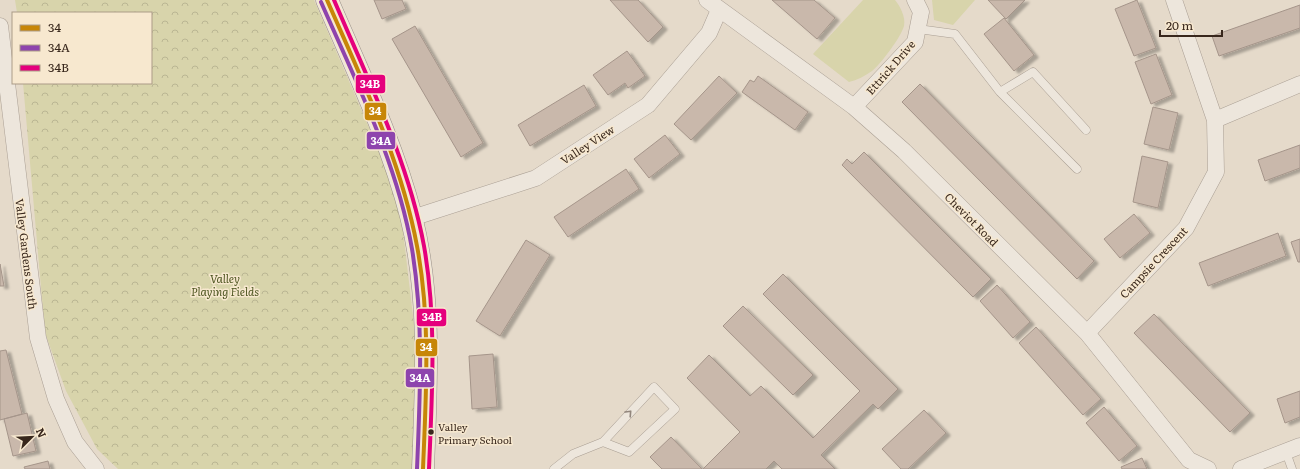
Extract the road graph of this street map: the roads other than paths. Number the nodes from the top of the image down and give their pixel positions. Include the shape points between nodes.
1 (327, 0) edge
2 (915, 0) edge
3 (1174, 0) edge
4 (713, 5) edge
5 (0, 26) edge
6 (918, 29) junction
7 (1300, 84) edge
8 (1000, 92) junction
9 (854, 107) junction
10 (1215, 120) junction
11 (1086, 130) dead end
12 (1077, 169) dead end
13 (412, 218) junction
14 (1086, 333) junction
15 (603, 442) junction
16 (1293, 449) edge
17 (96, 469) edge
18 (423, 469) edge
19 (554, 469) edge
20 (1205, 469) edge
21 (1241, 469) edge
22 (1292, 469) edge

1 - 13 street via 400,174
2 - 6 street, Ettrick Drive via 921,12
3 - 10 street, Campsie Crescent
4 - 9 street, Cheviot Road
4 - 13 street, Valley View via 709,33 648,105 536,178
5 - 17 street, Valley Gardens South via 38,338 56,400 75,442
6 - 8 lane via 955,34
6 - 9 street, Ettrick Drive via 914,42
7 - 10 street
8 - 11 lane via 1033,72
8 - 12 lane
9 - 14 street, Cheviot Road via 904,151
10 - 14 street, Campsie Crescent via 1216,172 1186,228
13 - 18 street via 421,274 427,339
14 - 20 street, Cheviot Road via 1189,460
15 -> 15 lane via 654,387 675,409 629,452
15 - 19 lane via 573,454
16 - 21 street
16 - 22 lane

